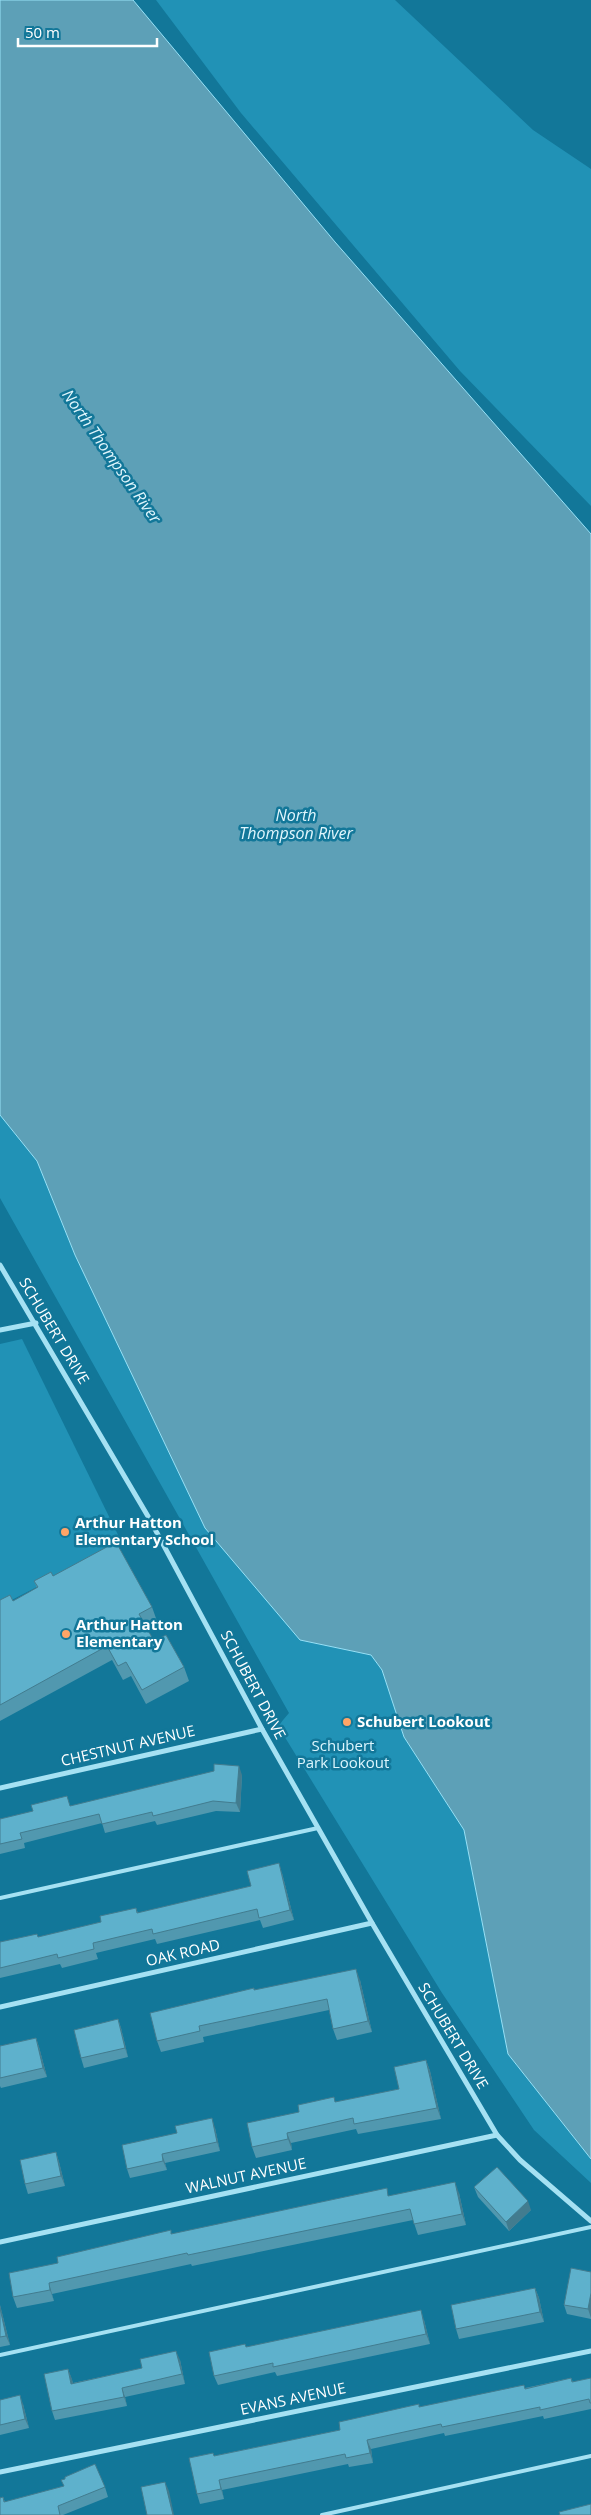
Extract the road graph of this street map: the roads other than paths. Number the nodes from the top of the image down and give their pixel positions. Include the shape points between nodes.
1 (0, 1265) edge
2 (36, 1323) junction
3 (0, 1330) edge
4 (262, 1729) junction
5 (0, 1788) edge
6 (318, 1828) junction
7 (0, 1898) edge
8 (372, 1923) junction
9 (0, 2007) edge
10 (497, 2135) junction
11 (591, 2221) edge
12 (591, 2227) edge
13 (0, 2242) edge
14 (591, 2351) edge
15 (0, 2355) edge
16 (591, 2456) edge
17 (0, 2472) edge
18 (322, 2515) edge

1 - 2 street, SCHUBERT DRIVE
2 - 3 street
2 - 4 street, SCHUBERT DRIVE via 150,1518
4 - 5 street, CHESTNUT AVENUE
4 - 6 street, SCHUBERT DRIVE
6 - 7 lane
6 - 8 street, SCHUBERT DRIVE
8 - 9 street, OAK ROAD
8 - 10 street, SCHUBERT DRIVE
10 - 11 street, SCHUBERT DRIVE via 520,2160
10 - 13 street, WALNUT AVENUE
12 - 15 lane
14 - 17 street, EVANS AVENUE
16 - 18 lane

